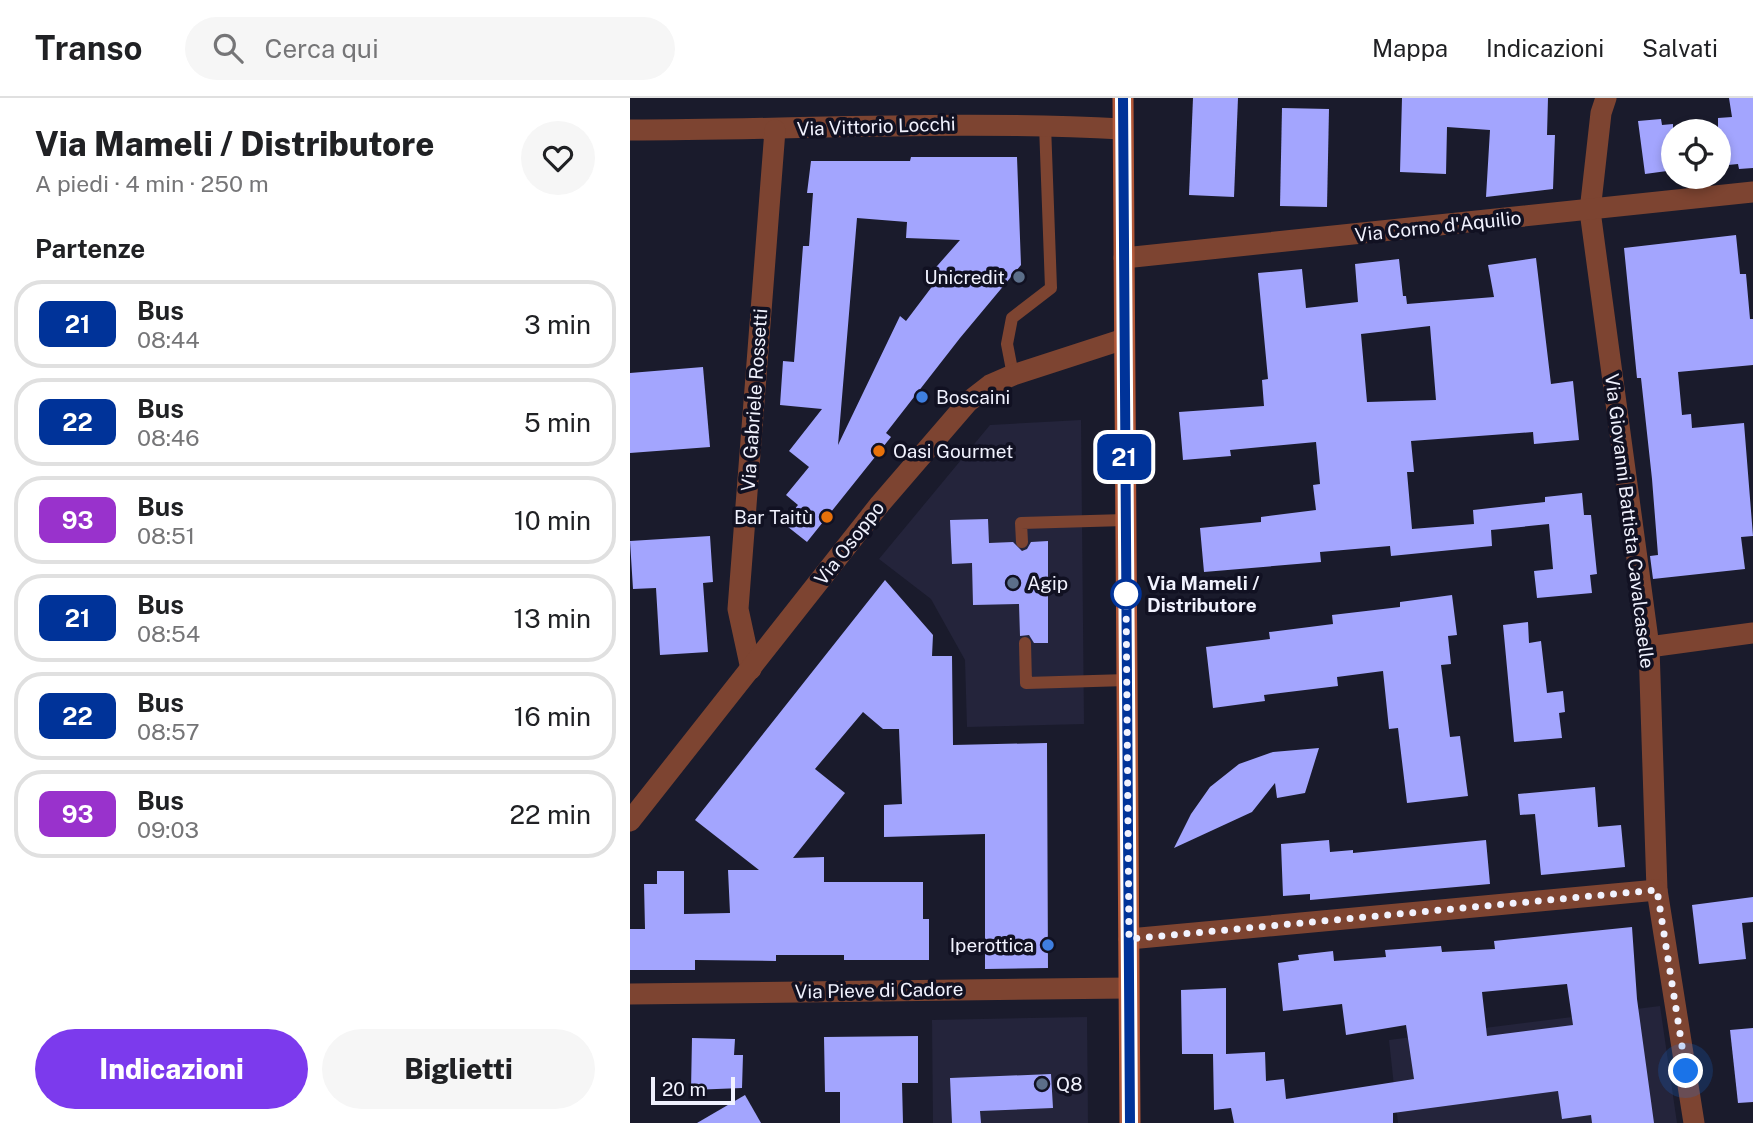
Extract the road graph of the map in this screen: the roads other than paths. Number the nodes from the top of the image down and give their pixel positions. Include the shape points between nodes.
1 (1123, 98) edge
2 (1606, 98) edge
3 (1045, 125) junction
4 (1122, 128) junction
5 (630, 130) edge
6 (775, 130) junction
7 (1753, 192) edge
8 (1590, 211) junction
9 (1124, 258) junction
10 (1124, 339) junction
11 (1013, 375) junction
12 (1125, 520) junction
13 (1022, 542) dead end
14 (1753, 633) edge
15 (1025, 643) dead end
16 (1649, 647) junction
17 (751, 669) junction
18 (1126, 680) junction
19 (630, 821) edge
20 (1657, 890) junction
21 (1129, 939) junction
22 (1128, 988) junction
23 (630, 994) edge
24 (1130, 1123) edge
25 (1694, 1123) edge

1 - 4 main road
2 - 8 street, Via Giovanni Battista Cavalcaselle
3 - 4 street, Via Vittorio Locchi
3 - 6 street, Via Vittorio Locchi via 984,122
3 - 11 lane via 1051,288 1012,318 1007,344
4 - 9 main road
5 - 6 street, Via Vittorio Locchi
6 - 17 street, Via Gabriele Rossetti via 738,609
7 - 8 street, Via Corno d'Aquilio
8 - 9 street, Via Corno d'Aquilio
8 - 16 street, Via Giovanni Battista Cavalcaselle
9 - 10 main road
10 - 11 street, Via Osoppo
10 - 12 main road
11 - 17 street, Via Osoppo via 968,402 880,504
12 - 13 lane via 1021,523
12 - 18 main road
14 - 16 street
15 - 18 lane via 1026,682
16 - 20 street, Via Giovanni Battista Cavalcaselle
17 - 19 street, Via Osoppo
18 - 21 main road
20 - 21 street
20 - 25 street, Via Giovanni Battista Cavalcaselle
21 - 22 main road
22 - 23 street, Via Pieve di Cadore
22 - 24 main road

